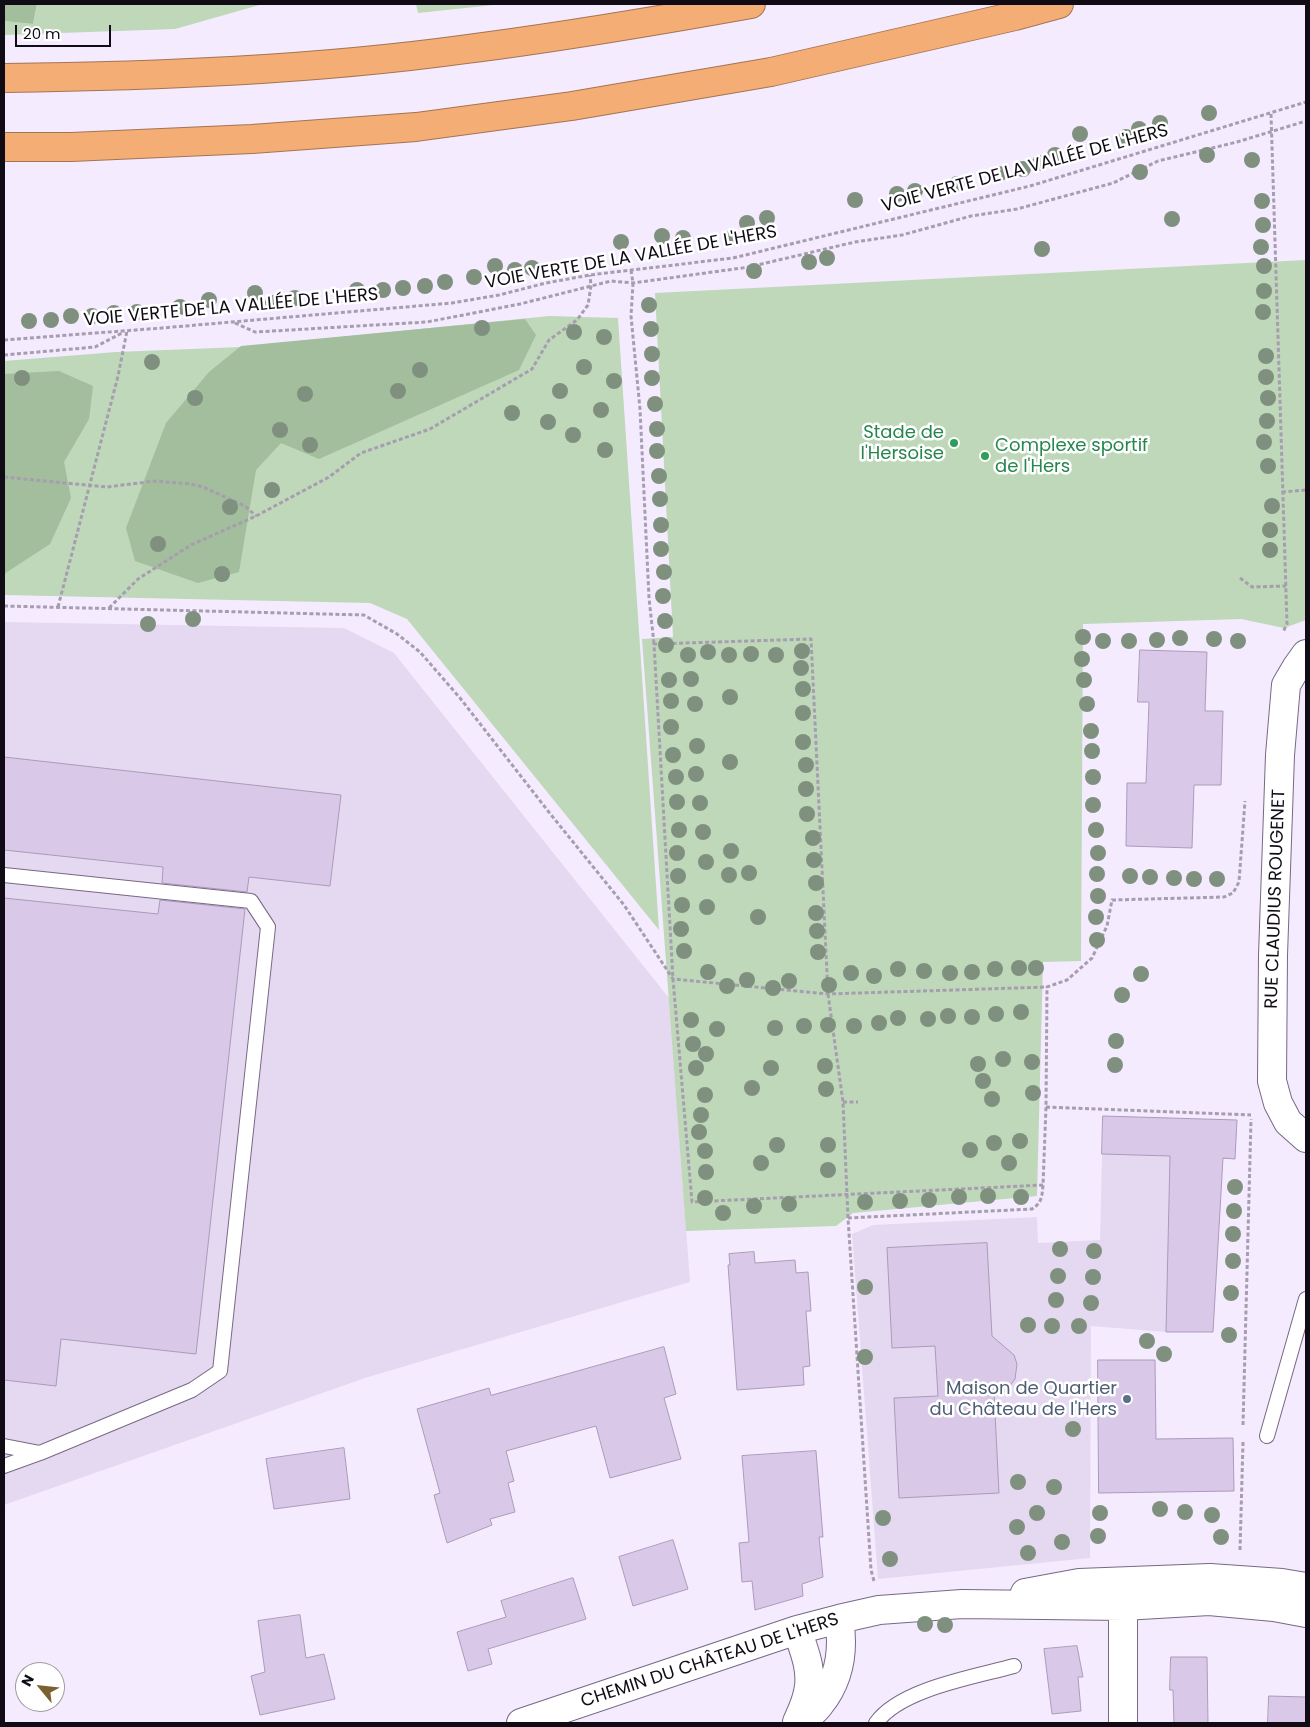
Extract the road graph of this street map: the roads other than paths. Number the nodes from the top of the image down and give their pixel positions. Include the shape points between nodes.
1 (750, 4) edge
2 (1059, 4) edge
3 (4, 78) edge
4 (4, 147) edge
5 (72, 147) junction
6 (4, 152) edge
7 (1306, 654) edge
8 (4, 875) edge
9 (1306, 1138) edge
10 (1306, 1299) edge
11 (1267, 1436) dead end
12 (4, 1446) edge
13 (40, 1453) junction
14 (4, 1466) edge
15 (1306, 1587) edge
16 (1124, 1594) junction
17 (1306, 1613) edge
18 (839, 1619) junction
19 (798, 1630) junction
20 (1014, 1666) dead end
21 (521, 1723) edge
22 (796, 1723) edge
23 (800, 1723) edge
24 (876, 1723) edge
25 (1123, 1723) edge

1 - 3 highway via 466,50 130,76
2 - 5 highway via 771,72 572,106 416,127
4 - 5 highway
5 - 6 highway
7 - 9 street, RUE CLAUDIUS ROUGENET via 1286,685 1280,755 1272,1081 1288,1122
8 - 13 lane via 251,901 268,927 220,1371 192,1390
10 - 11 lane
12 - 13 lane
13 - 14 lane
15 - 16 street, CHEMIN DU CHÂTEAU DE L'HERS via 1210,1578
16 - 17 street, CHEMIN DU CHÂTEAU DE L'HERS via 1274,1607
16 - 18 street, CHEMIN DU CHÂTEAU DE L'HERS via 879,1610
16 - 25 street
18 - 19 street, CHEMIN DU CHÂTEAU DE L'HERS
18 - 23 street via 842,1635 836,1678 820,1704
19 - 21 street, CHEMIN DU CHÂTEAU DE L'HERS
19 - 22 street via 810,1679
20 - 24 lane via 923,1691 897,1703

